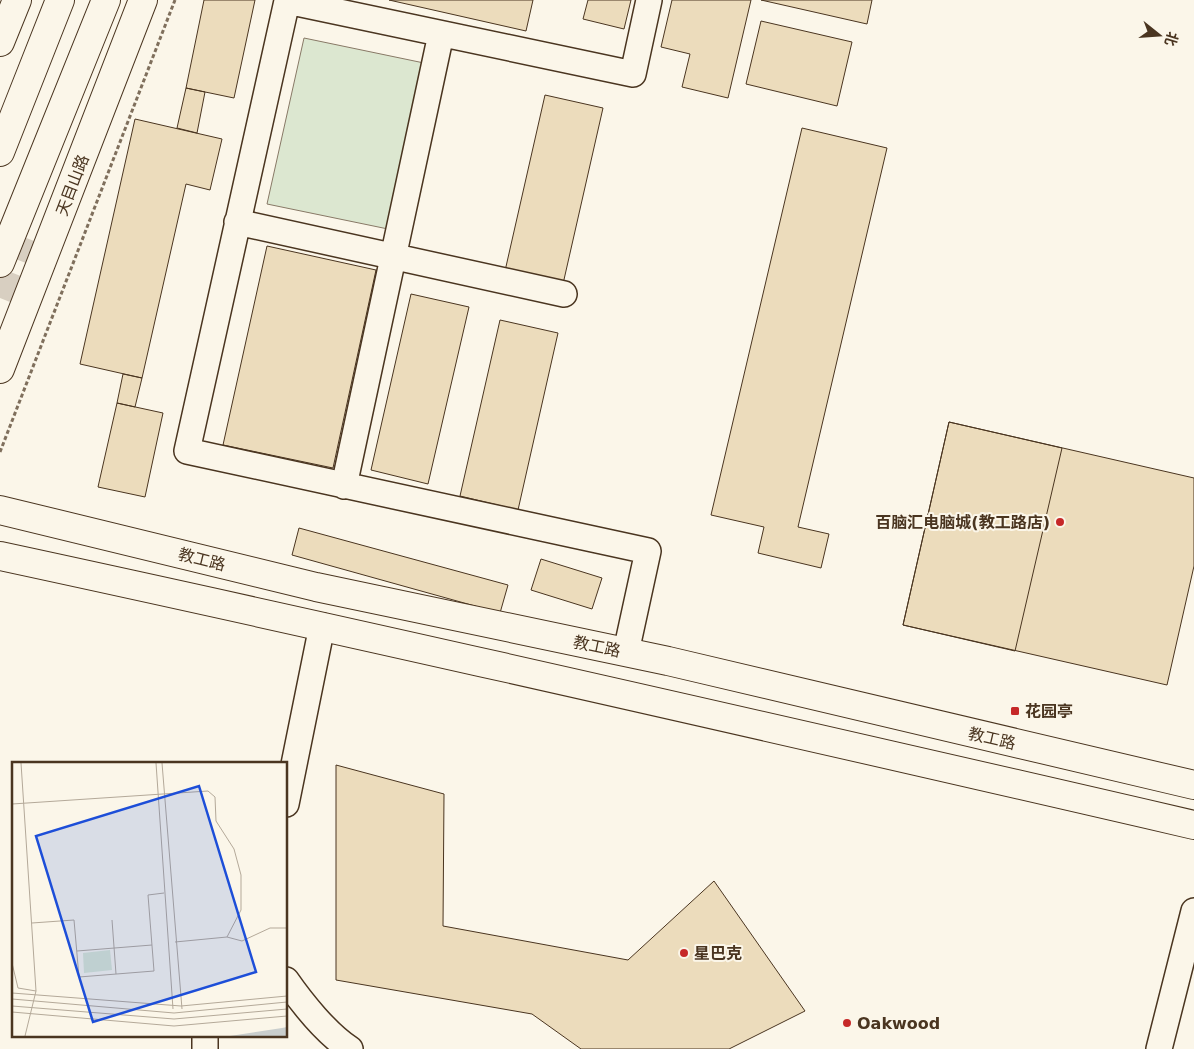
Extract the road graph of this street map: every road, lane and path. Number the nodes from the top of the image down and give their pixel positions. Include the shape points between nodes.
1 (17, 0) edge
2 (60, 0) edge
3 (106, 0) edge
4 (143, 0) edge
5 (175, 0) edge
6 (649, 0) edge
7 (441, 34) junction
8 (0, 42) edge
9 (0, 152) edge
10 (237, 222) junction
11 (393, 256) junction
12 (0, 263) edge
13 (564, 294) dead end
14 (0, 369) edge
15 (0, 452) edge
16 (344, 486) junction
17 (0, 510) edge
18 (0, 556) edge
19 (322, 626) junction
20 (626, 652) junction
21 (1194, 785) edge
22 (288, 794) edge
23 (1194, 825) edge
24 (1194, 911) edge
25 (288, 983) edge
26 (206, 1036) edge
27 (205, 1049) edge
28 (350, 1049) edge
29 (1159, 1049) edge

1 - 8 main road
2 - 9 main road
3 - 12 main road
4 - 14 main road, 天目山路
5 - 15 path
6 - 7 lane via 633,74
7 - 10 lane via 287,1
7 - 11 lane
10 - 11 lane
10 - 16 lane via 187,451
11 - 13 lane
11 - 16 lane
16 - 20 lane via 648,551
17 - 20 main road, 教工路 via 316,587
18 - 19 main road
19 - 22 lane
19 - 23 main road
20 - 21 main road, 教工路
24 - 29 lane
25 - 28 lane via 338,1041
26 - 27 lane

